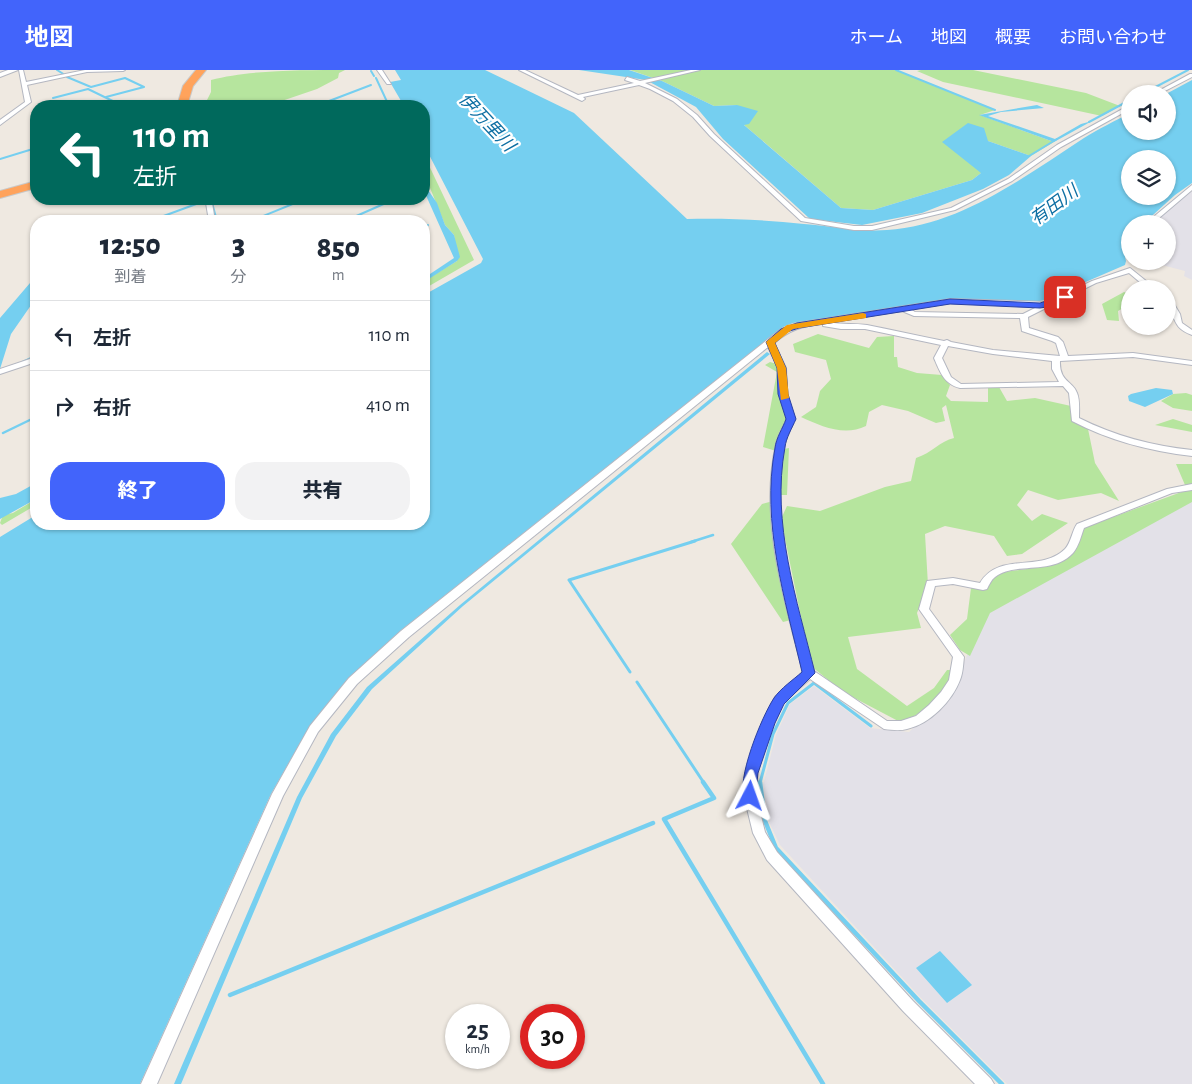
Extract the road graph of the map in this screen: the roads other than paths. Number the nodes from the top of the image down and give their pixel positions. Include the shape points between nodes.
1 (15, 70) edge
2 (21, 70) edge
3 (123, 70) edge
4 (201, 70) edge
5 (379, 70) edge
6 (521, 70) edge
7 (698, 70) edge
8 (0, 75) edge
9 (1192, 75) edge
10 (627, 80) dead end
11 (389, 83) dead end
12 (642, 83) junction
13 (26, 84) junction
14 (1173, 85) edge
15 (577, 97) junction
16 (184, 100) edge
17 (585, 100) dead end
18 (1121, 112) edge
19 (0, 123) edge
20 (30, 186) edge
21 (1191, 188) edge
22 (0, 195) edge
23 (1159, 215) edge
24 (1130, 270) joint
25 (1142, 280) edge
26 (1050, 304) junction
27 (904, 310) junction
28 (1176, 314) edge
29 (1024, 316) junction
30 (823, 322) junction
31 (1192, 333) edge
32 (770, 342) junction
33 (947, 342) junction
34 (1056, 359) junction
35 (1065, 359) junction
36 (30, 361) edge
37 (1192, 364) edge
38 (0, 372) edge
39 (1062, 384) junction
40 (1192, 453) edge
41 (1192, 487) edge
42 (809, 673) junction
43 (149, 1084) edge
44 (986, 1084) edge

1 - 8 street
2 - 13 street
3 - 13 street via 87,71
4 - 16 highway via 188,86
5 - 11 street
6 - 15 street
7 - 12 street
9 - 14 street
10 - 12 street
12 - 15 street
12 - 18 street via 688,108 802,220 854,228 896,224 953,209 1010,180 1059,146
13 - 19 street via 28,102
15 - 17 street
20 - 22 highway
21 - 23 street
24 - 25 street
24 - 26 street via 1094,282
26 - 27 street via 950,301
26 - 29 street
27 - 29 street via 914,314
27 - 30 street
28 - 31 street via 1179,324
29 - 35 street via 1026,329 1059,342
30 - 32 street via 790,327
30 - 33 street
32 - 42 street via 782,368 783,394 791,419 780,446 775,515 787,584
32 - 43 street via 412,628 353,681 314,730 278,794
33 - 34 street via 993,352
33 - 39 street via 938,358 951,383 960,386
34 - 35 street
34 - 39 street
35 - 37 street via 1133,355
36 - 38 street
39 - 40 street via 1073,392 1075,419 1093,430 1156,450
41 - 42 street via 1170,492 1080,526 1070,550 1054,561 1000,570 990,575 983,587 953,581 931,584 924,609 959,657 954,682 921,718 909,725 884,725
42 - 44 street via 779,700 751,773 750,796 759,833 772,856 844,936

